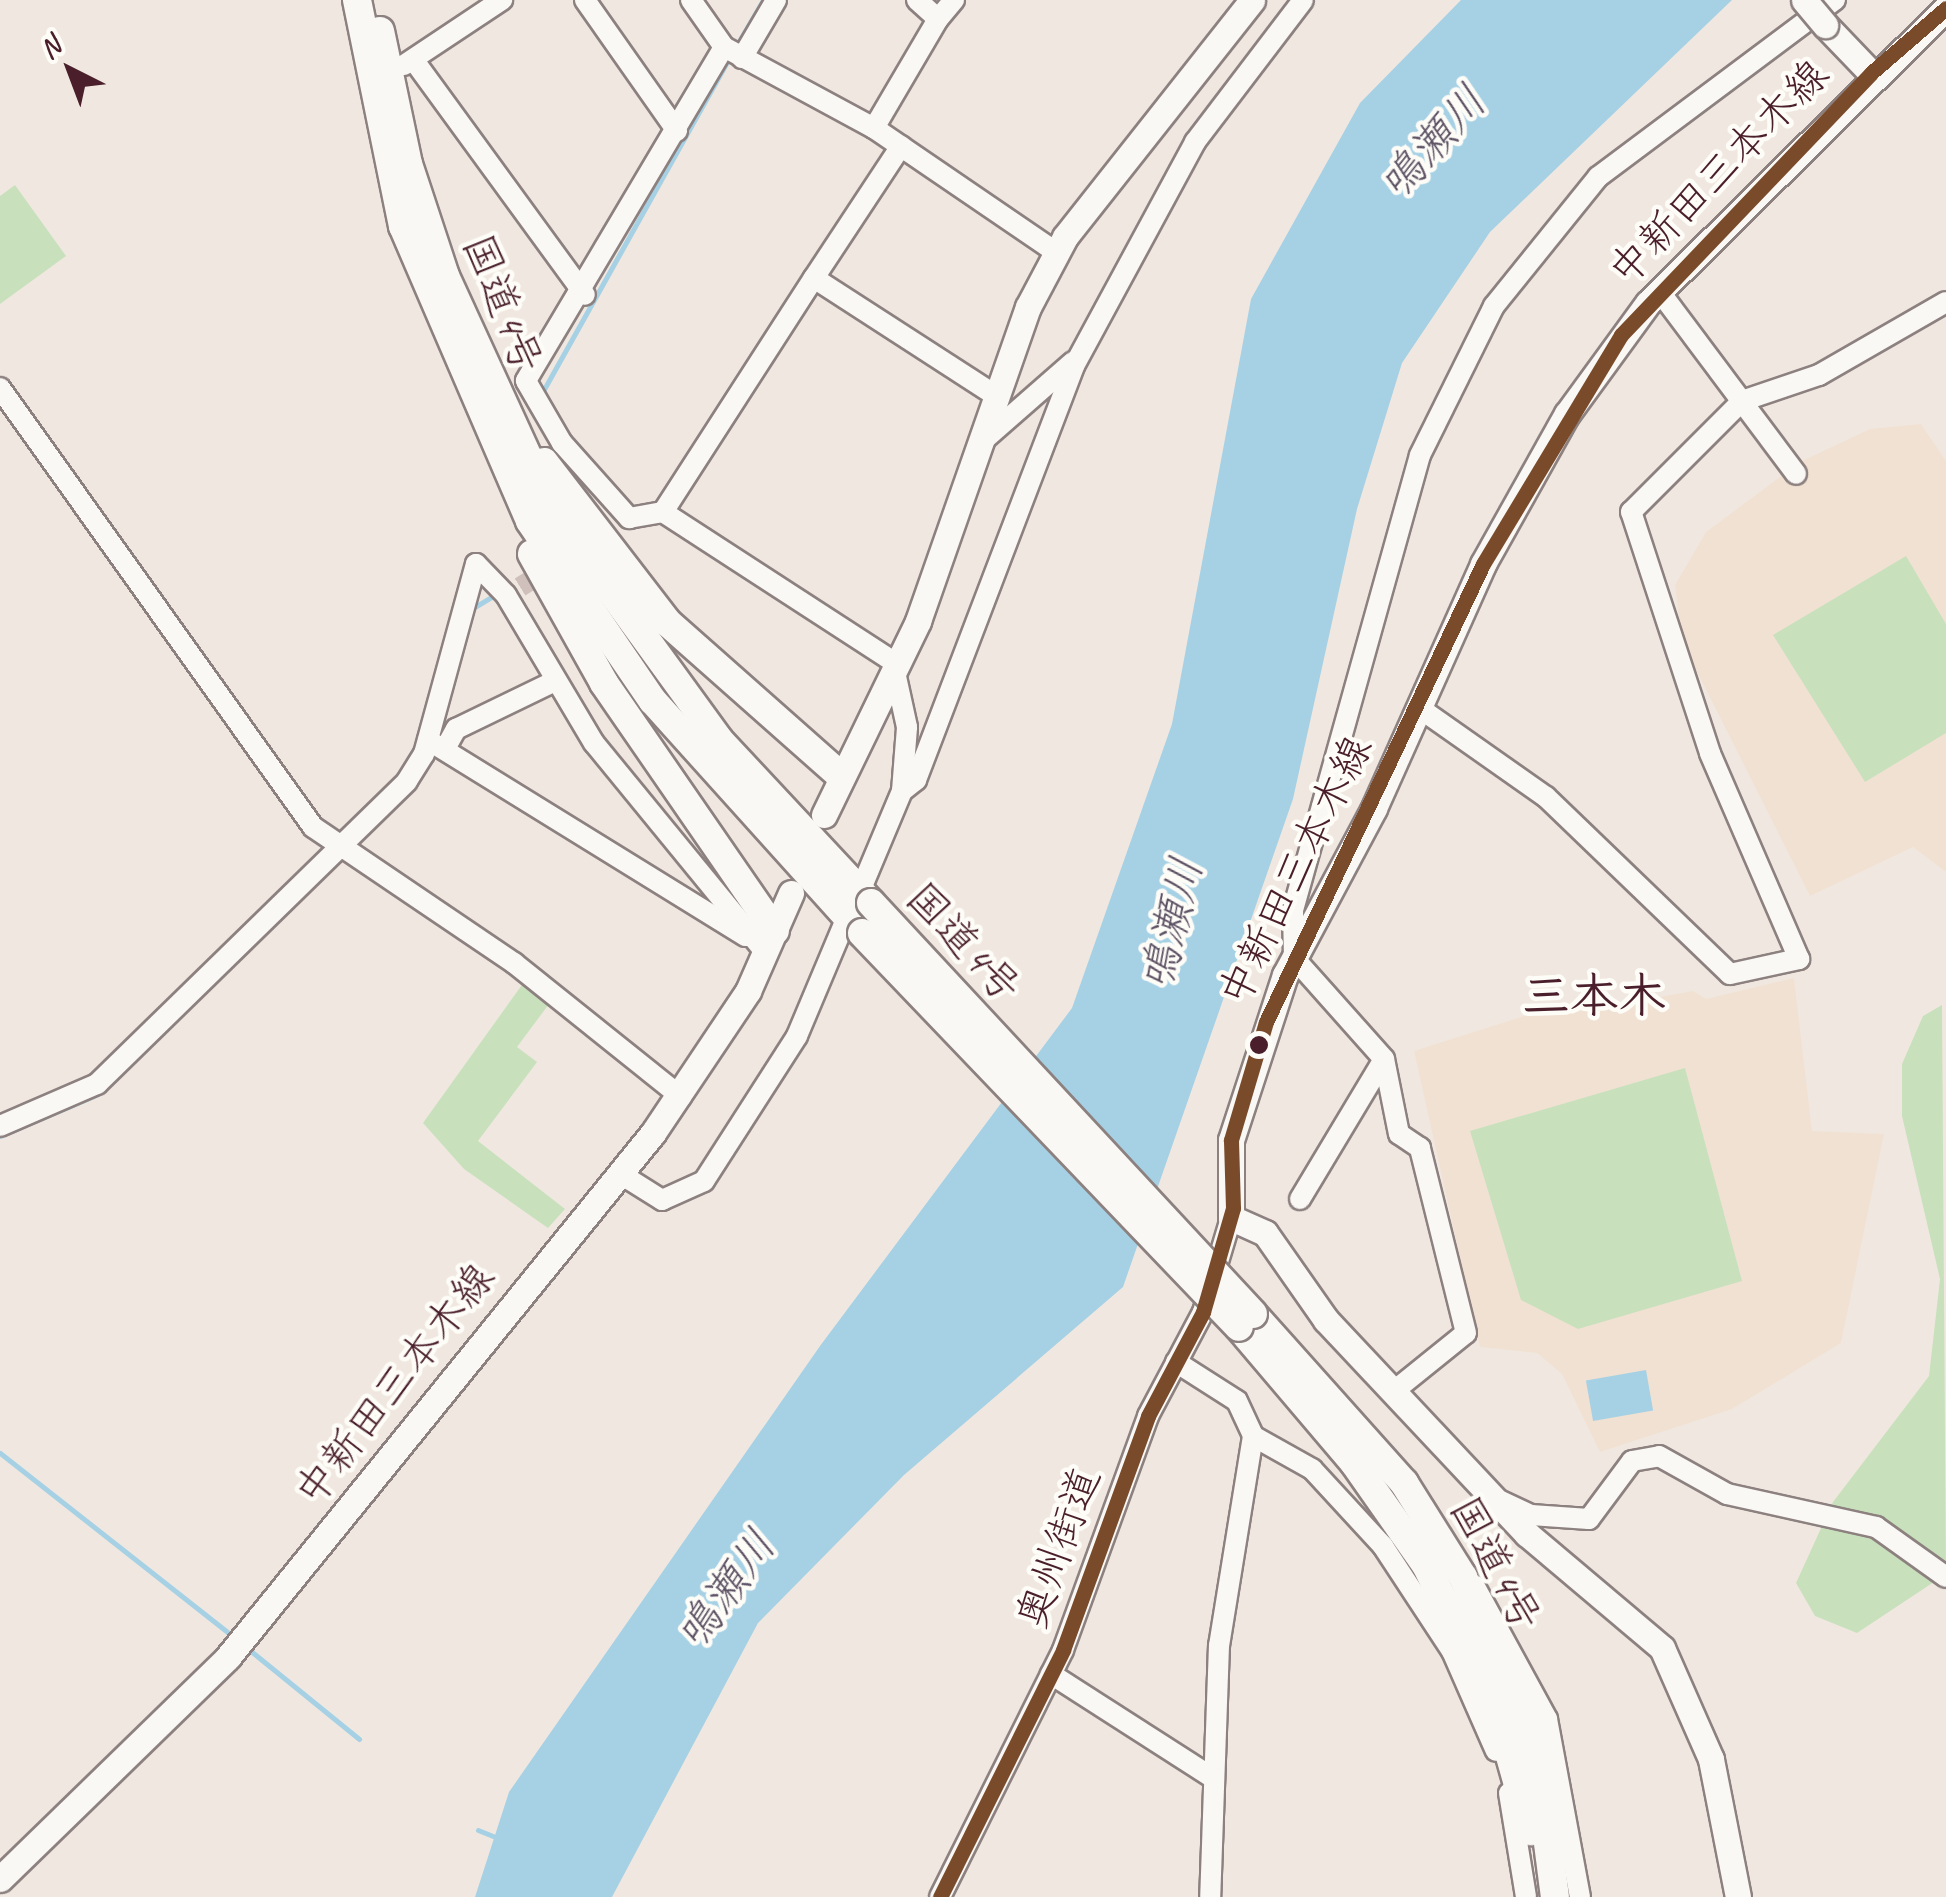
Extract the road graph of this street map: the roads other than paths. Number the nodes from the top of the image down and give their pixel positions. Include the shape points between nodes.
1 (357, 0) edge
2 (375, 0) edge
3 (502, 0) edge
4 (585, 0) edge
5 (691, 0) edge
6 (776, 0) edge
7 (917, 0) edge
8 (954, 0) edge
9 (1252, 0) edge
10 (1304, 0) edge
11 (1804, 0) edge
12 (1834, 0) edge
13 (1946, 8) edge
14 (938, 19) junction
15 (734, 53) junction
16 (415, 62) junction
17 (386, 69) junction
18 (1871, 73) junction
19 (874, 128) junction
20 (677, 131) junction
21 (901, 146) junction
22 (1057, 253) junction
23 (814, 278) junction
24 (1660, 292) junction
25 (585, 295) junction
26 (1946, 302) edge
27 (438, 318) junction
28 (1078, 358) junction
29 (490, 383) junction
30 (0, 388) edge
31 (996, 395) junction
32 (1742, 401) junction
33 (985, 439) junction
34 (1796, 474) dead end
35 (663, 512) junction
36 (629, 518) junction
37 (608, 534) dead end
38 (896, 668) junction
39 (551, 683) junction
40 (1418, 707) junction
41 (437, 743) junction
42 (841, 776) junction
43 (902, 791) junction
44 (824, 815) dead end
45 (344, 852) junction
46 (791, 893) dead end
47 (860, 911) junction
48 (762, 940) junction
49 (1294, 958) junction
50 (1384, 1059) junction
51 (681, 1097) junction
52 (0, 1126) edge
53 (619, 1173) junction
54 (1300, 1199) dead end
55 (1231, 1218) junction
56 (1246, 1320) junction
57 (1176, 1362) junction
58 (1394, 1391) junction
59 (1254, 1436) junction
60 (1485, 1490) junction
61 (1451, 1556) junction
62 (1946, 1577) edge
63 (1050, 1674) junction
64 (1213, 1778) junction
65 (0, 1878) edge
66 (940, 1897) edge
67 (1210, 1897) edge
68 (1526, 1897) edge
69 (1539, 1897) edge
70 (1554, 1897) edge
71 (1580, 1897) edge
72 (1738, 1897) edge

1 - 27 highway, 国道4号 via 381,140
2 - 17 highway, 国道4号
3 - 16 street
4 - 20 street
5 - 15 street
6 - 15 street
7 - 14 street
8 - 14 street
9 - 22 main road
10 - 28 street via 1195,142
11 - 18 main road, bridge
12 - 49 street via 1598,177 1494,306 1420,455 1293,910
13 - 18 main road, 中新田三本木線
14 - 19 street
15 - 19 street
15 - 20 street
16 - 17 street
16 - 25 street
17 - 29 highway, 国道4号 via 427,224
18 - 24 main road, 中新田三本木線
19 - 21 street
20 - 25 street
21 - 22 street
21 - 23 street
22 - 31 main road
23 - 31 street
23 - 35 street
24 - 32 street
24 - 40 main road, 中新田三本木線 via 1567,414
25 - 36 street via 526,382 562,443
26 - 32 street via 1819,375
27 - 47 highway, 国道4号 via 530,520 589,616
27 - 48 highway via 470,426 557,604
28 - 33 street
28 - 43 street via 916,780
29 - 42 highway via 616,565
29 - 47 highway, 国道4号 via 552,510 620,611
30 - 45 street via 312,827
31 - 33 main road
32 - 34 street
32 - 40 street via 1631,512 1710,753 1799,959 1730,974 1546,797
33 - 38 main road
35 - 36 street
35 - 38 street
36 - 37 street
38 - 42 main road
38 - 43 street via 907,727
39 - 41 street
39 - 41 street via 513,591 485,566 469,568
39 - 48 street
40 - 49 main road, 中新田三本木線
41 - 45 street
41 - 48 street
42 - 44 main road
43 - 47 street
45 - 51 street via 514,963
45 - 52 street via 97,1084
46 - 48 main road, 中新田三本木線
47 - 53 street via 797,1036 704,1180 662,1200
47 - 56 highway, 国道4号, bridge
48 - 51 main road, 中新田三本木線
49 - 50 street
49 - 55 main road, 中新田三本木線 via 1231,1140
50 - 54 street
50 - 58 street via 1400,1134 1420,1148 1466,1333
51 - 53 main road, 中新田三本木線
53 - 65 main road, 中新田三本木線 via 228,1657
55 - 57 street, 奥州街道 via 1203,1312
55 - 58 main road via 1265,1233 1326,1320
56 - 61 highway, 国道4号 via 1404,1484
56 - 69 highway, 国道4号 via 1355,1464 1474,1656 1517,1767
57 - 59 street via 1237,1401
57 - 63 street, 奥州街道
58 - 60 main road
59 - 64 street via 1219,1646
59 - 68 street via 1291,1452 1336,1492 1452,1652 1504,1777
60 - 62 street via 1515,1510 1581,1520 1604,1506 1632,1461 1659,1456 1727,1494 1876,1527
60 - 72 main road via 1636,1620 1680,1678 1710,1759
61 - 70 highway, 国道4号 via 1536,1751
61 - 71 street via 1488,1602 1546,1719
63 - 64 street
63 - 66 street, 奥州街道
64 - 67 street

